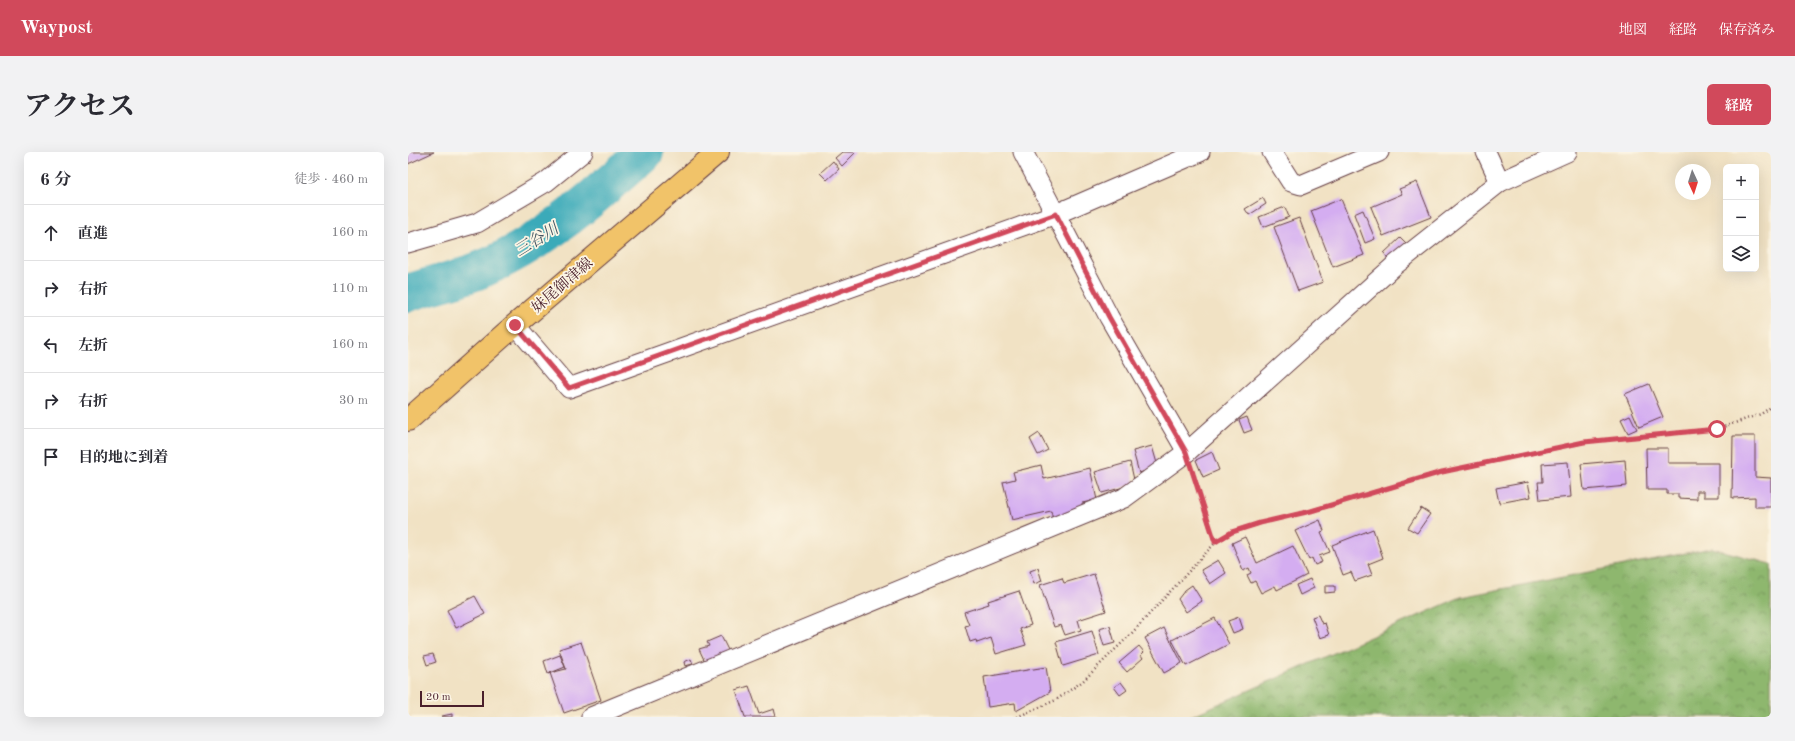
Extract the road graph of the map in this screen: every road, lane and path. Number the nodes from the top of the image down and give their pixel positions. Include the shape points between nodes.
1 (583, 152) edge
2 (718, 152) edge
3 (1022, 152) edge
4 (1200, 152) edge
5 (1272, 152) edge
6 (1379, 152) edge
7 (1486, 152) edge
8 (1567, 152) edge
9 (1500, 182) junction
10 (1056, 214) junction
11 (408, 243) edge
12 (515, 325) junction
13 (1771, 407) edge
14 (408, 420) edge
15 (1186, 452) junction
16 (1215, 542) junction
17 (591, 717) edge
18 (1017, 717) edge

1 - 11 street via 546,182 477,223
2 - 12 main road, 妹尾御津線
3 - 10 street
4 - 10 street
5 - 6 street via 1291,182 1301,185
7 - 9 street
8 - 9 street
9 - 15 street via 1395,265
10 - 12 street via 569,388
10 - 15 street via 1109,317
12 - 14 main road, 妹尾御津線
13 - 16 path via 1761,414 1717,429 1584,442 1442,472 1311,511 1260,523 1232,532
15 - 16 path
15 - 17 street via 1124,498
16 - 18 path via 1131,634 1083,681 1056,700

